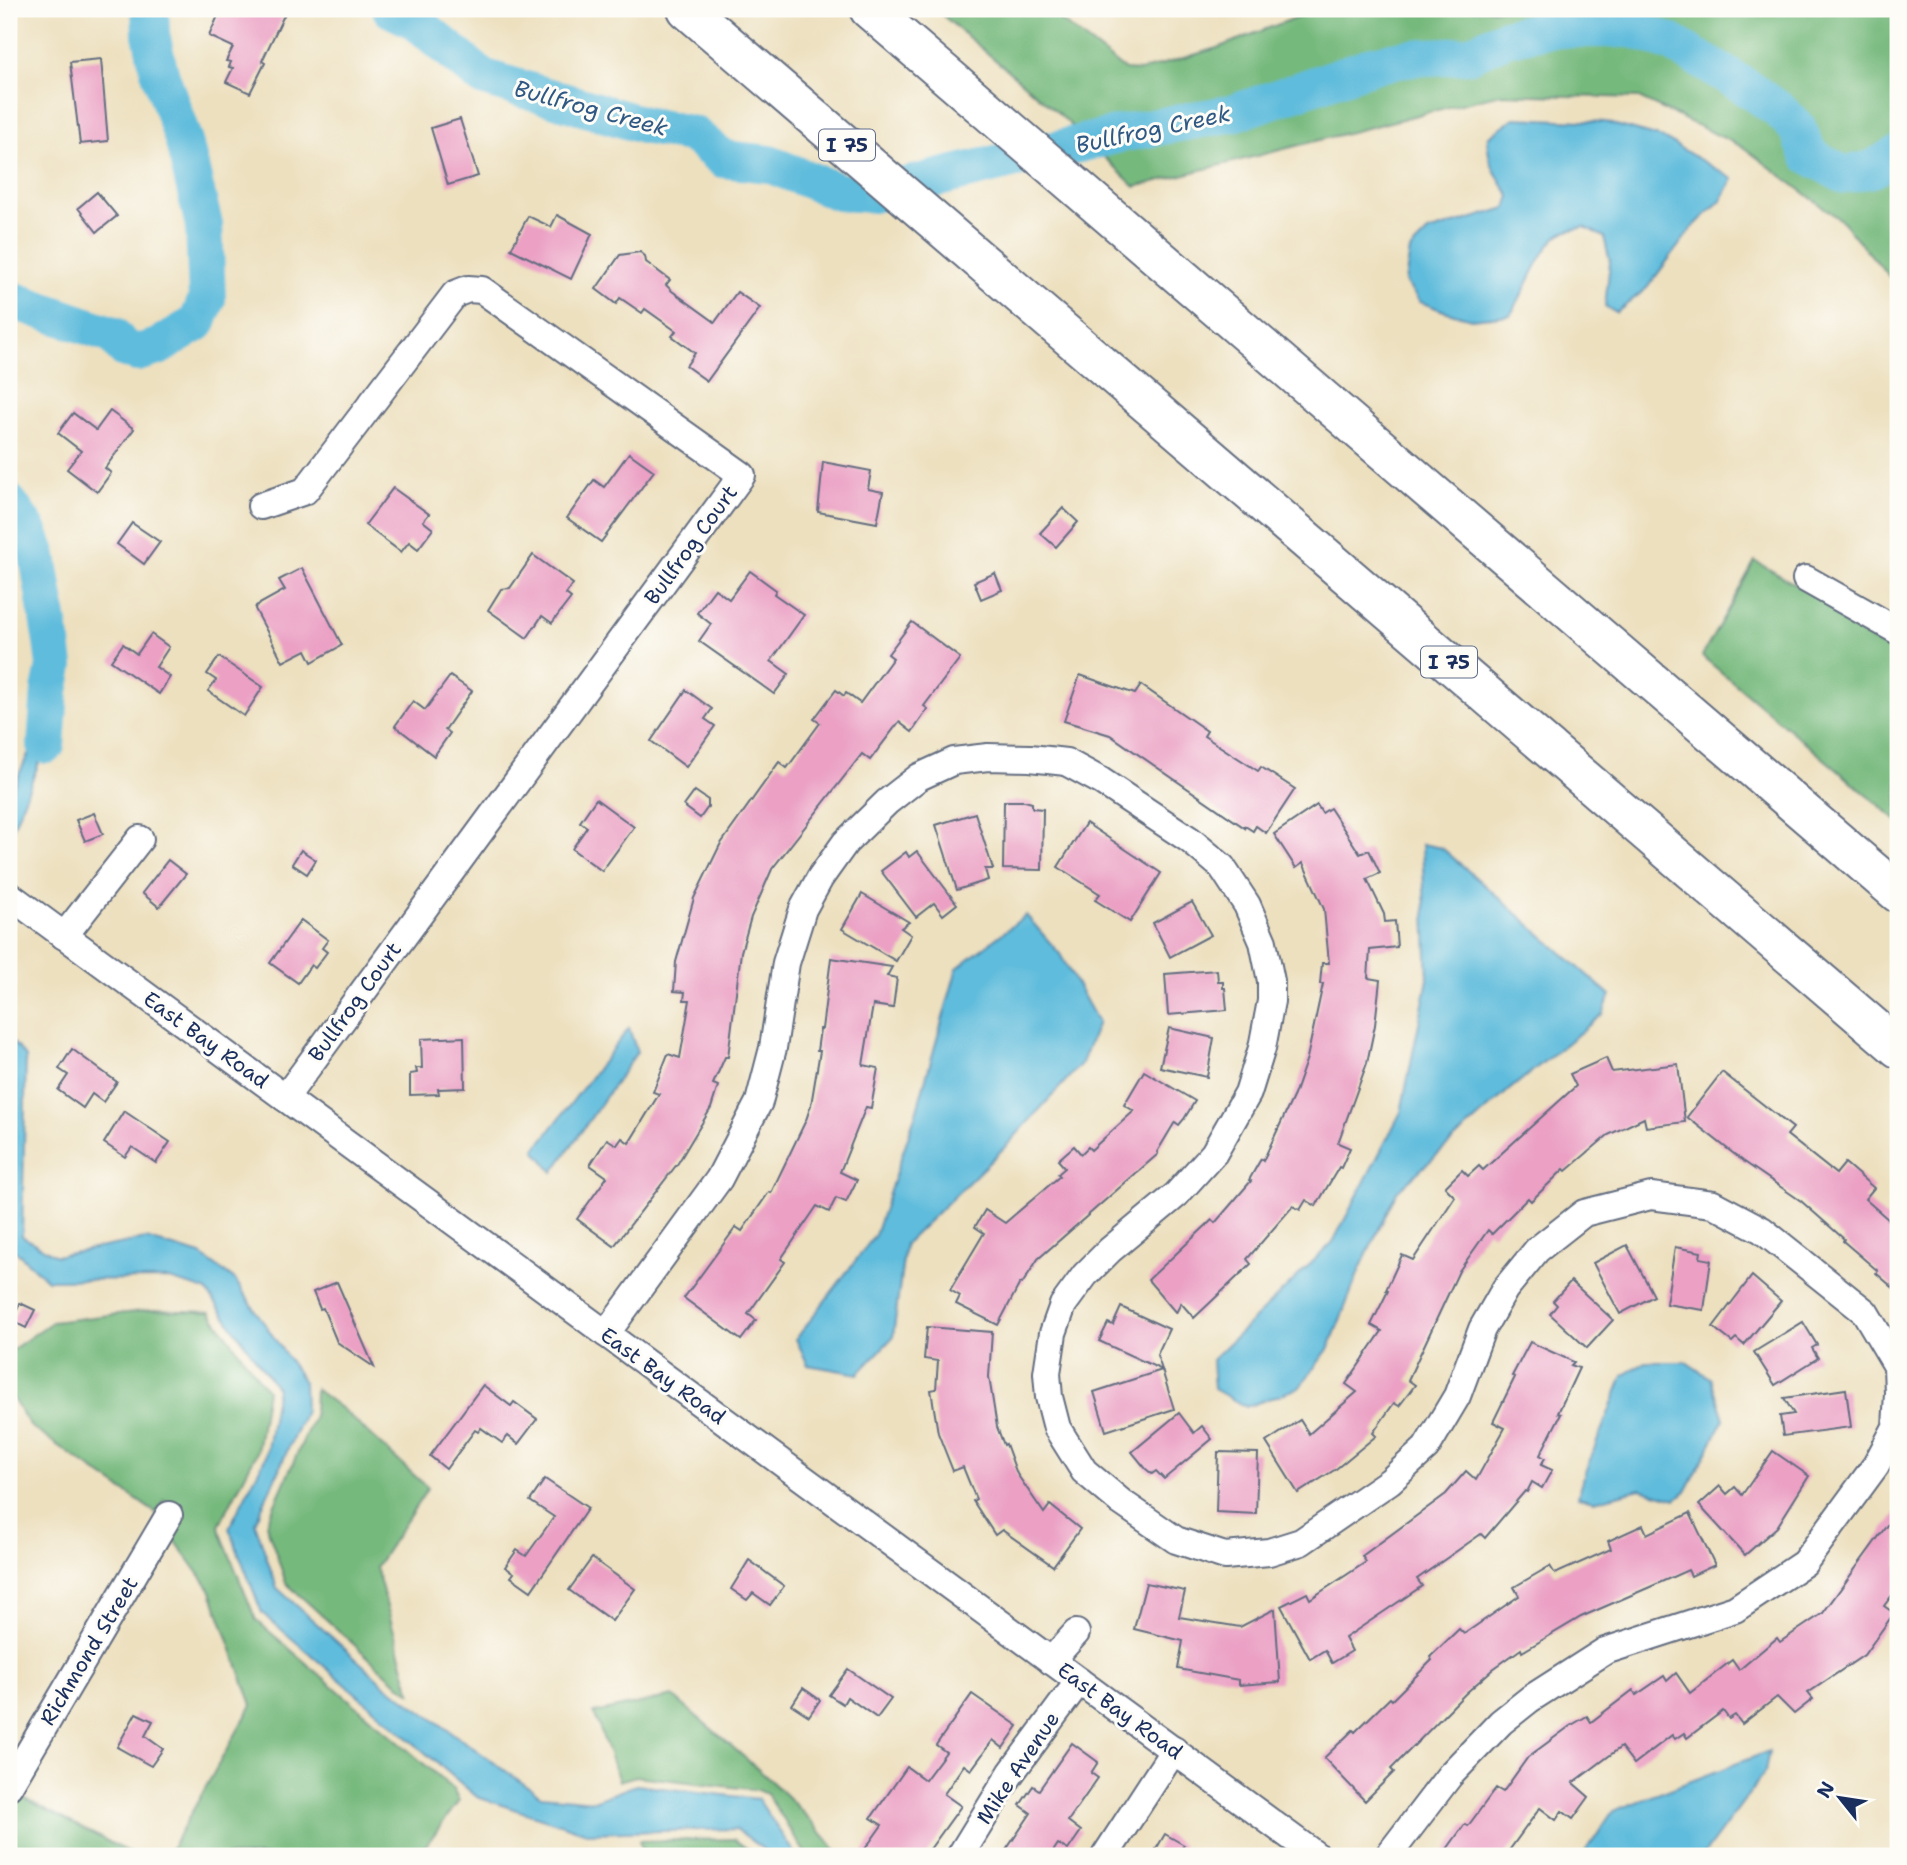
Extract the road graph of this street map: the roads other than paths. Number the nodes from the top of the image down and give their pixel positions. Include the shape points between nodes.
1 (869, 9) edge
2 (691, 12) edge
3 (261, 506) dead end
4 (1806, 579) dead end
5 (1898, 632) edge
6 (140, 839) dead end
7 (1898, 894) edge
8 (11, 897) edge
9 (64, 936) junction
10 (1898, 1048) edge
11 (285, 1098) junction
12 (606, 1334) junction
13 (169, 1515) dead end
14 (1076, 1633) dead end
15 (1052, 1661) junction
16 (1079, 1681) junction
17 (1174, 1750) junction
18 (9, 1786) edge
19 (960, 1856) edge
20 (1105, 1856) edge
21 (1317, 1856) edge
22 (1388, 1856) edge

1 - 7 highway
2 - 10 highway, I 75
3 - 11 street, Bullfrog Court via 305,491 455,294 468,289 482,290 742,475
4 - 5 street
6 - 9 street
8 - 9 street, East Bay Road
9 - 11 street, East Bay Road
11 - 12 street, East Bay Road
12 - 15 street, East Bay Road
12 - 22 street via 731,1157 760,1102 786,963 803,909 845,843 887,802 919,777 954,761 1030,758 1066,762 1178,832 1222,867 1247,905 1263,942 1272,1001 1248,1093 1214,1153 1176,1195 1085,1275 1063,1305 1053,1333 1047,1373 1056,1428 1084,1471 1122,1502 1176,1540 1225,1556 1269,1552 1301,1542 1390,1480 1426,1448 1457,1396 1482,1329 1505,1289 1536,1250 1584,1213 1651,1196 1713,1204 1762,1230 1865,1312 1897,1366 1896,1427 1876,1465 1804,1563 1735,1609 1605,1651 1530,1699 1501,1721 1450,1775
13 - 18 street, Richmond Street
14 - 15 street
15 - 16 street, East Bay Road
16 - 17 street, East Bay Road
16 - 19 street, Mike Avenue via 1011,1773
17 - 20 street
17 - 21 street, East Bay Road

